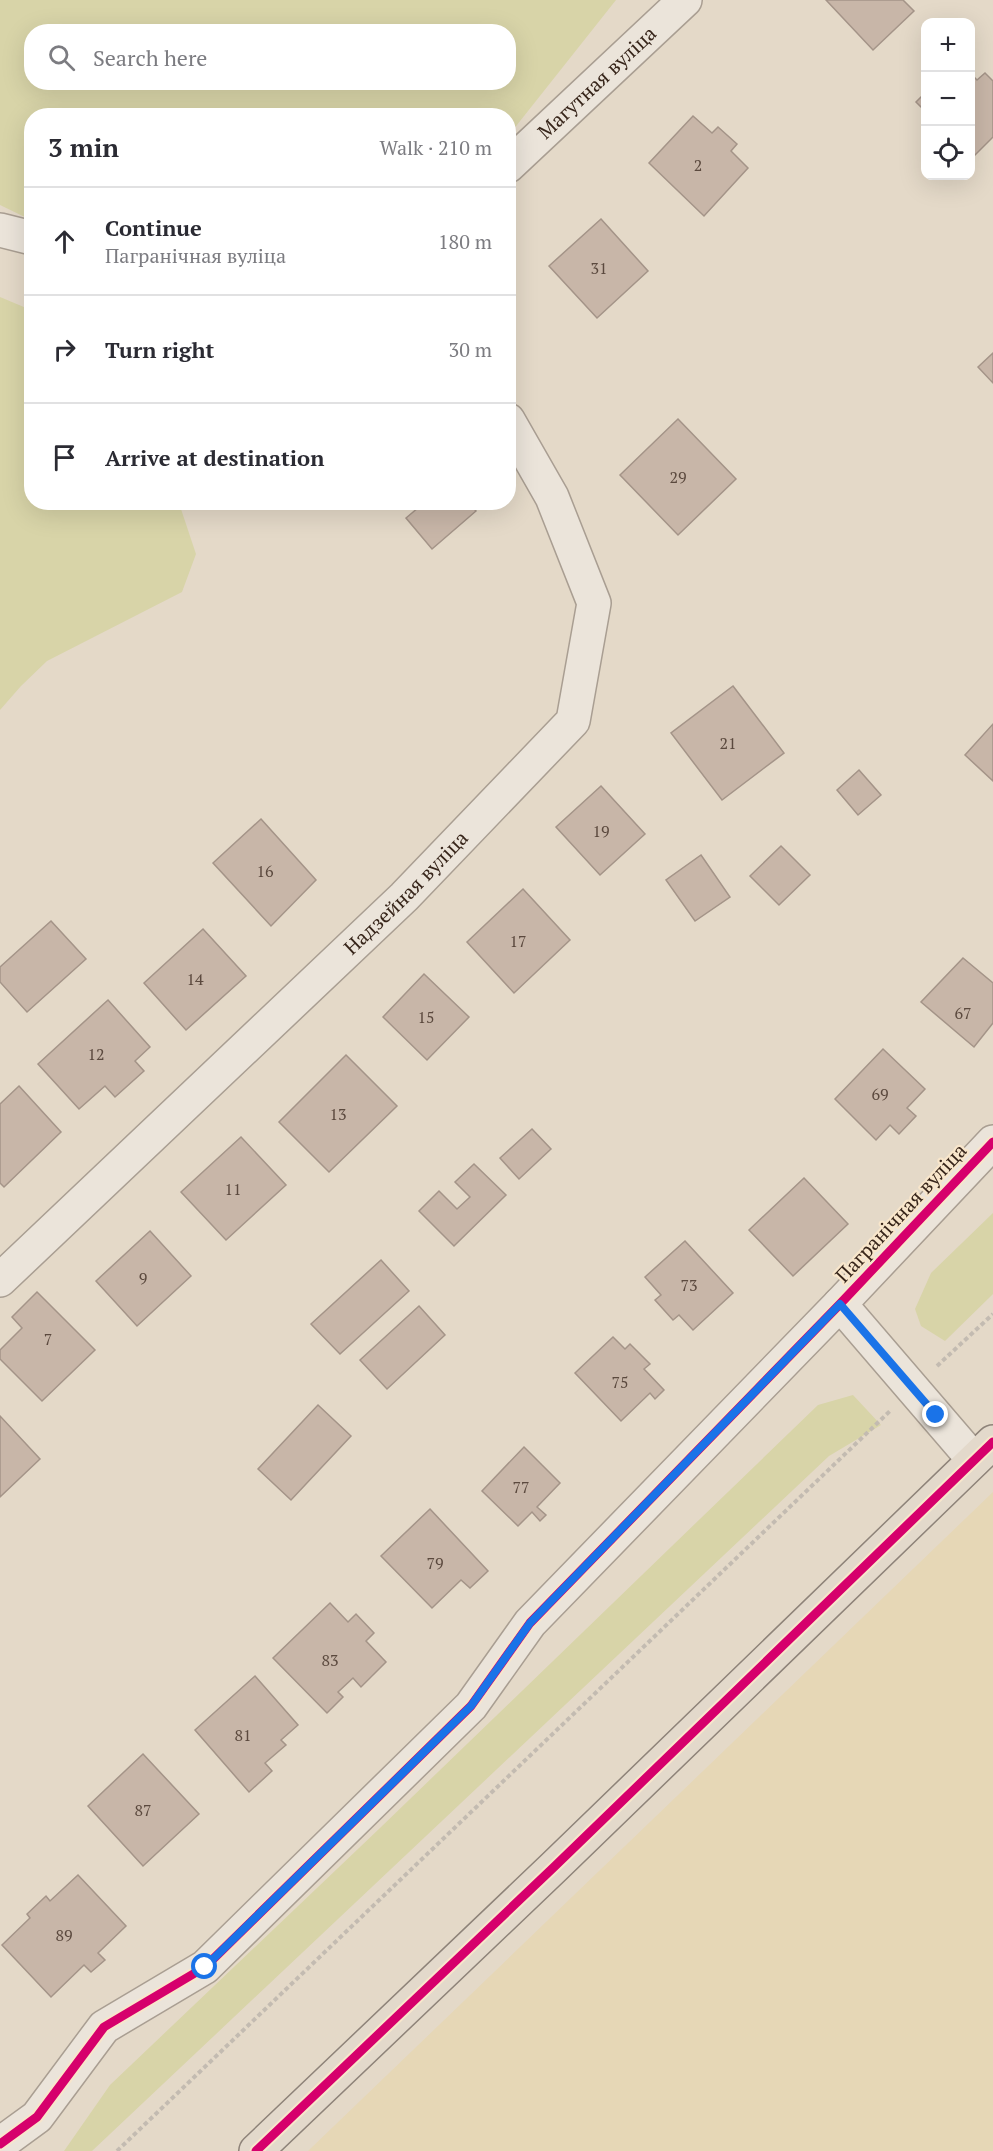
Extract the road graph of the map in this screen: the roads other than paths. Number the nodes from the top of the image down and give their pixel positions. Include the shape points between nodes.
1 (685, 0) edge
2 (516, 158) edge
3 (0, 230) edge
4 (24, 236) edge
5 (516, 434) edge
6 (993, 1142) edge
7 (0, 1280) edge
8 (840, 1304) junction
9 (984, 1451) edge
10 (0, 2144) edge
11 (256, 2151) edge

1 - 2 street, Магутная вуліца
3 - 4 street
5 - 7 street, Надзейная вуліца via 552,497 594,603 573,721 404,897
6 - 8 street, Пагранічная вуліца
8 - 9 street via 913,1388
8 - 10 street, Пагранічная вуліца via 530,1623 471,1706 205,1967 104,2027 37,2117
9 - 11 main road

